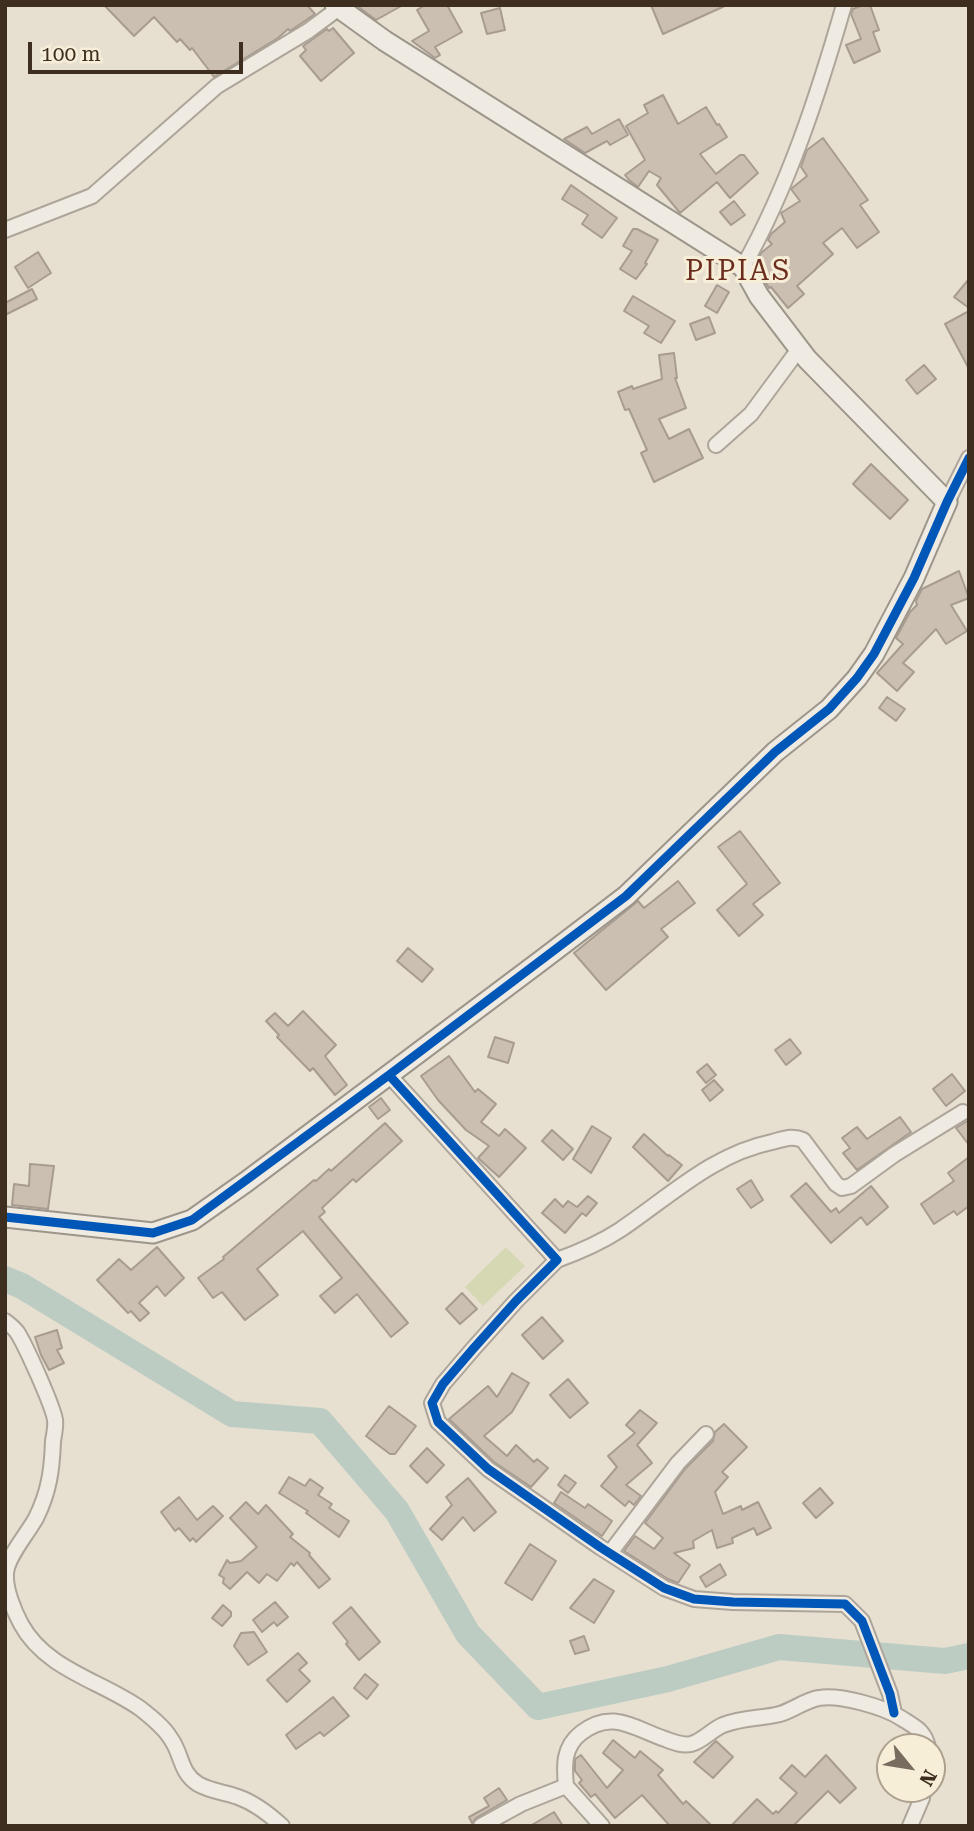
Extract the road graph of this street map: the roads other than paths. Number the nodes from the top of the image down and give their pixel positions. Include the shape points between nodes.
1 (844, 5) edge
2 (337, 7) edge
3 (5, 230) edge
4 (743, 267) junction
5 (803, 354) junction
6 (716, 445) dead end
7 (969, 458) edge
8 (947, 502) junction
9 (389, 1075) junction
10 (963, 1112) dead end
11 (5, 1217) edge
12 (557, 1260) junction
13 (5, 1321) edge
14 (706, 1434) dead end
15 (610, 1553) junction
16 (894, 1713) junction
17 (923, 1733) edge
18 (566, 1786) junction
19 (920, 1803) edge
20 (282, 1826) edge
21 (481, 1826) edge
22 (602, 1826) edge
23 (910, 1826) edge

1 - 4 street via 782,189
2 - 3 street via 308,31 216,86 92,196
2 - 4 street
4 - 5 street
5 - 6 street via 751,414
5 - 8 street
7 - 8 street
8 - 9 street via 874,654 829,709 775,752 626,896
9 - 11 street via 207,1210 173,1228 153,1233
9 - 12 street
10 - 12 street via 842,1188 797,1137 750,1146 710,1166 618,1231
12 - 15 street via 473,1349 432,1403 438,1422 488,1469
13 - 20 street via 17,1332 55,1420 51,1477 6,1573 22,1625 50,1657 120,1695 159,1724 196,1783 253,1804
14 - 15 street via 678,1463
15 - 16 street via 664,1588 694,1599 845,1604 862,1621
16 - 17 street
16 - 18 street via 839,1697 819,1698 779,1714 746,1717 688,1745 607,1720 589,1728 570,1746 564,1768
18 - 21 street
18 - 22 street
19 - 23 street

